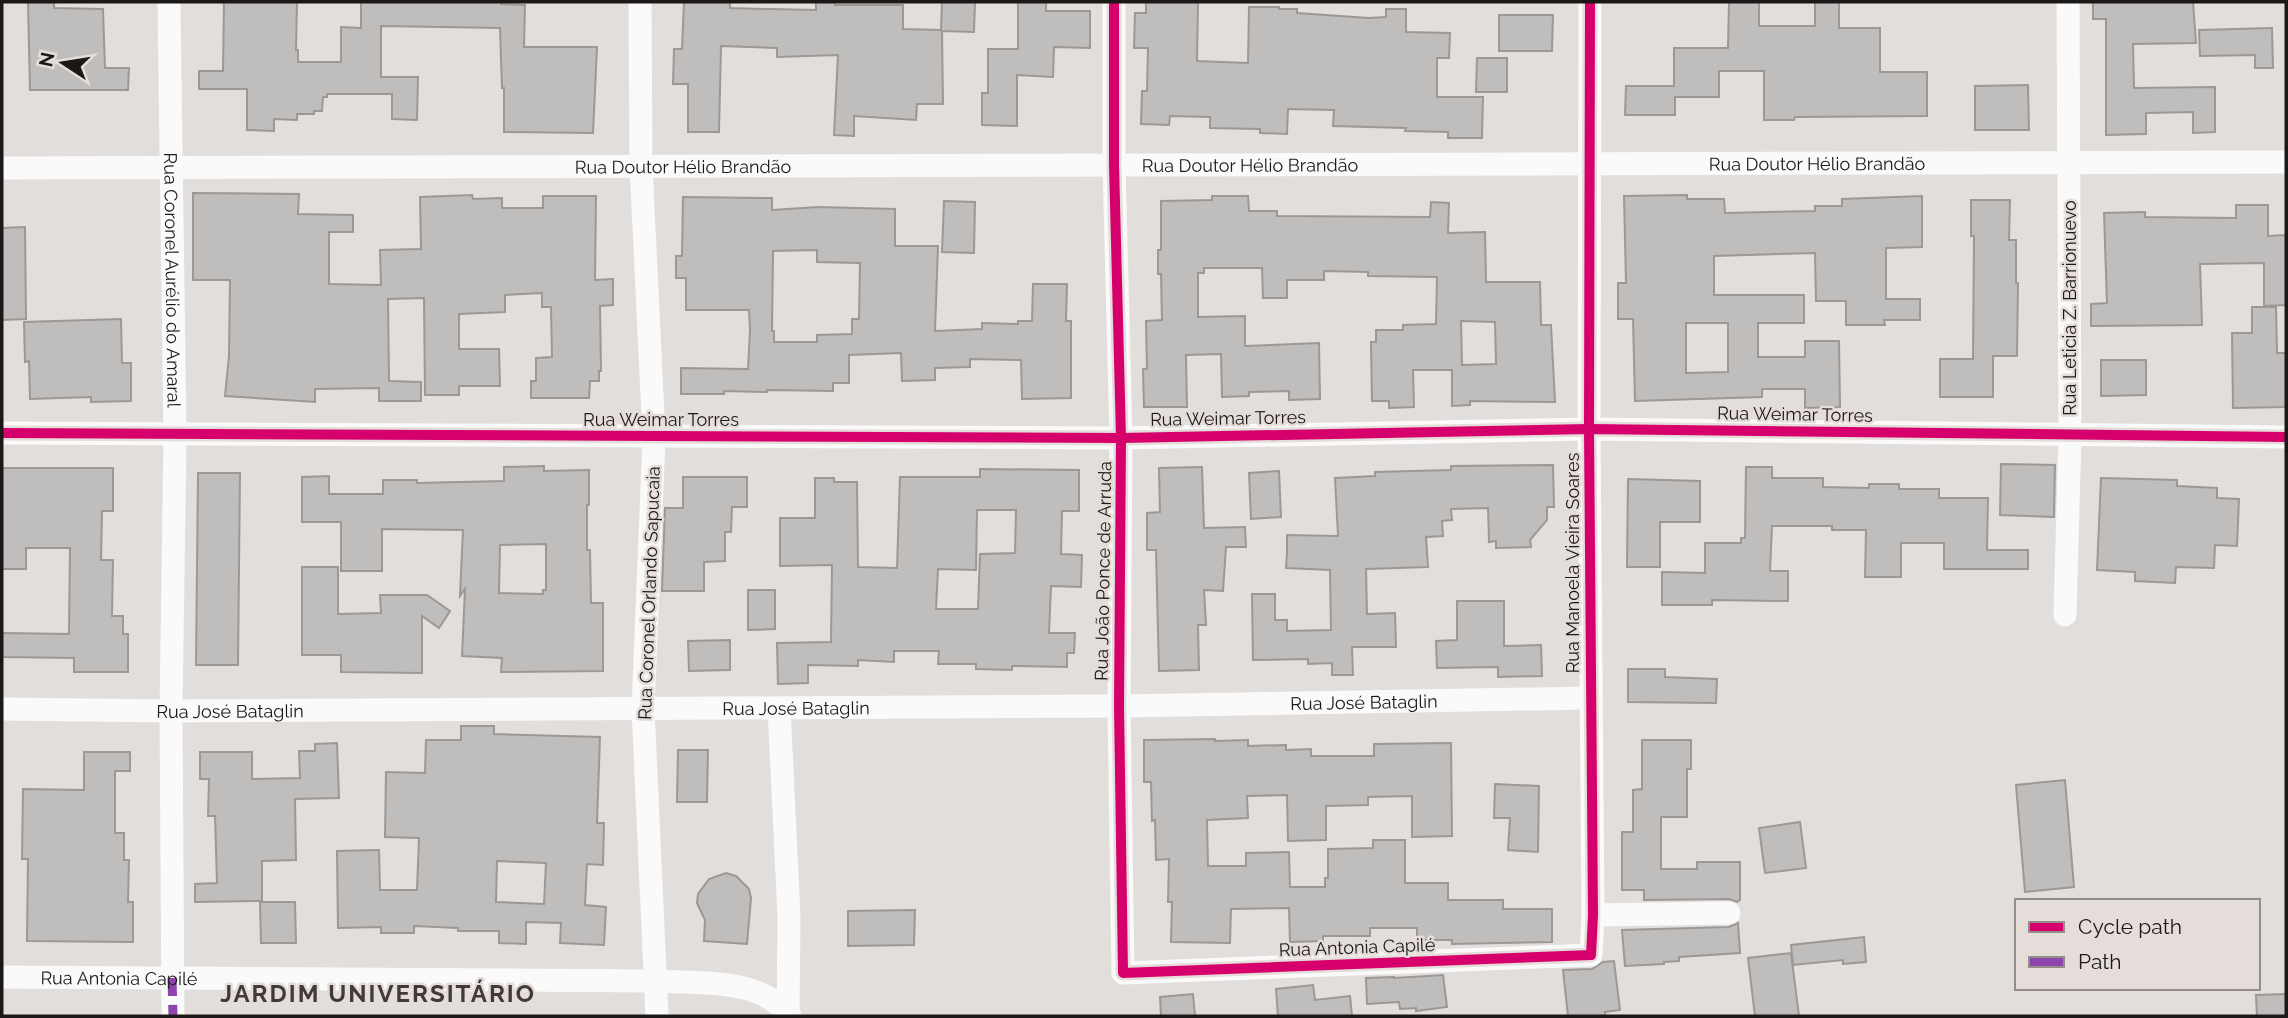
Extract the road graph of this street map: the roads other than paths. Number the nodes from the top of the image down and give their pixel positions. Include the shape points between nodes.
1 (169, 2) edge
2 (640, 2) edge
3 (1114, 2) edge
4 (1590, 2) edge
5 (2068, 2) edge
6 (2069, 161) junction
7 (2286, 162) edge
8 (1114, 164) junction
9 (641, 165) junction
10 (1591, 165) junction
11 (172, 167) junction
12 (2, 168) edge
13 (1589, 429) junction
14 (2, 433) edge
15 (176, 434) junction
16 (2070, 435) junction
17 (654, 437) junction
18 (2286, 437) edge
19 (1121, 438) junction
20 (2065, 615) dead end
21 (1591, 698) junction
22 (1119, 706) junction
23 (779, 708) junction
24 (2, 709) edge
25 (643, 709) junction
26 (171, 711) junction
27 (1729, 913) dead end
28 (1593, 915) junction
29 (1591, 955) joint
30 (1123, 973) joint
31 (2, 977) edge
32 (172, 978) junction
33 (656, 981) junction
34 (789, 1015) edge
35 (173, 1016) edge
36 (657, 1016) edge

1 - 11 street, Rua Coronel Aurélio do Amaral
2 - 9 street, Rua Coronel Orlando Sapucaia
3 - 8 street, Rua João Ponce de Arruda
4 - 10 street, Rua Manoela Vieira Soares
5 - 6 street, Rua Leticia Z. Barrionuevo
6 - 7 street, Rua Doutor Hélio Brandão
6 - 10 street, Rua Doutor Hélio Brandão
6 - 16 street, Rua Leticia Z. Barrionuevo
8 - 9 street, Rua Doutor Hélio Brandão
8 - 10 street, Rua Doutor Hélio Brandão
8 - 19 street, Rua João Ponce de Arruda
9 - 11 street, Rua Doutor Hélio Brandão
9 - 17 street, Rua Coronel Orlando Sapucaia
10 - 13 street, Rua Manoela Vieira Soares
11 - 12 street, Rua Doutor Hélio Brandão
11 - 15 street, Rua Coronel Aurélio do Amaral
13 - 16 street, Rua Weimar Torres
13 - 19 street, Rua Weimar Torres
13 - 21 street, Rua Manoela Vieira Soares
14 - 15 street, Rua Weimar Torres
15 - 17 street, Rua Weimar Torres
15 - 26 street, Rua Coronel Aurélio do Amaral
16 - 18 street, Rua Weimar Torres
16 - 20 street, Rua Leticia Z. Barrionuevo
17 - 19 street, Rua Weimar Torres
17 - 25 street, Rua Coronel Orlando Sapucaia
19 - 22 street, Rua João Ponce de Arruda
21 - 22 street, Rua José Bataglin
21 - 28 street, Rua Manoela Vieira Soares
22 - 23 street, Rua José Bataglin
22 - 30 street, Rua João Ponce de Arruda
23 - 25 street, Rua José Bataglin
23 - 34 street
24 - 26 street, Rua José Bataglin
25 - 26 street, Rua José Bataglin
25 - 33 street, Rua Coronel Orlando Sapucaia
26 - 32 street, Rua Coronel Aurélio do Amaral
27 - 28 street
28 - 29 street, Rua Manoela Vieira Soares
29 - 30 street, Rua Antonia Capilé
31 - 32 street, Rua Antonia Capilé
32 - 33 street, Rua Antonia Capilé
32 - 35 street, Rua Coronel Aurélio do Amaral
33 - 34 street, Rua Antonia Capilé via 740,986 767,997
33 - 36 street, Rua Coronel Orlando Sapucaia

